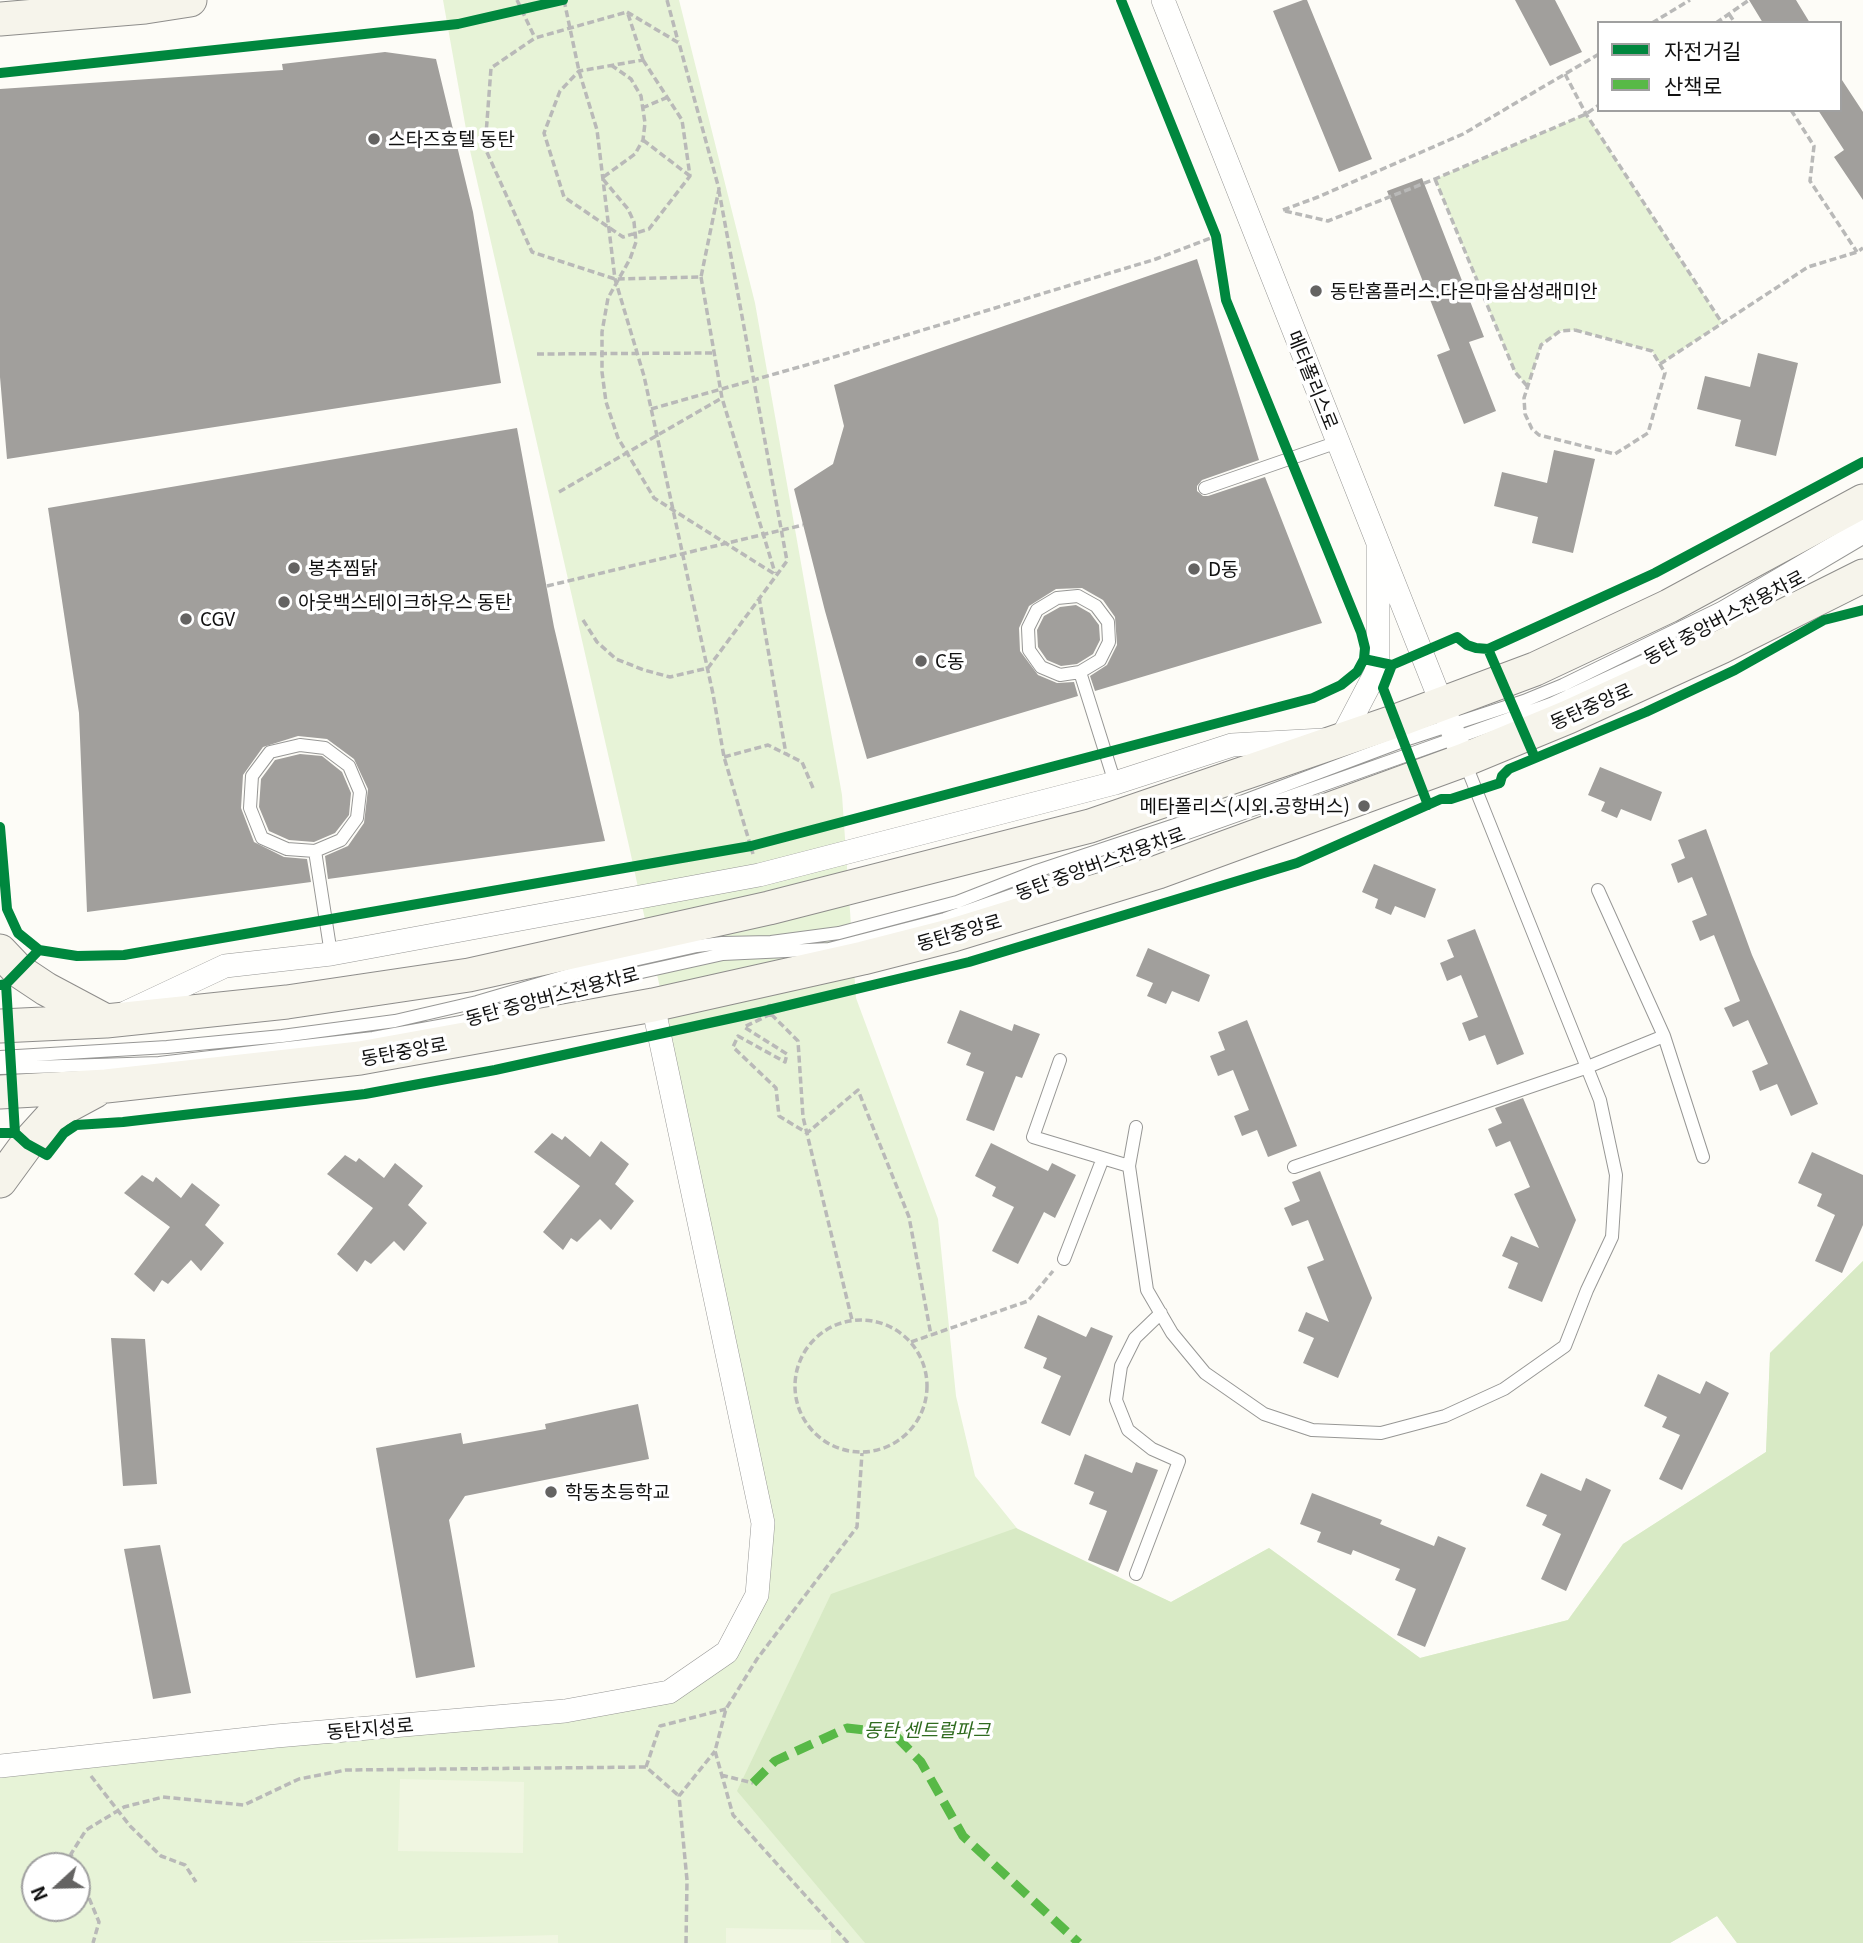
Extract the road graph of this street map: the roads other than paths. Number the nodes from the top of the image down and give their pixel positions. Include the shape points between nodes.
1 (190, 0) edge
2 (1163, 0) edge
3 (132, 4) edge
4 (0, 19) edge
5 (1338, 442) junction
6 (1205, 488) dead end
7 (1863, 501) edge
8 (1863, 525) edge
9 (1863, 538) edge
10 (1378, 545) junction
11 (1863, 576) edge
12 (1080, 672) junction
13 (1453, 732) junction
14 (1341, 739) junction
15 (1115, 783) junction
16 (315, 852) junction
17 (1598, 890) dead end
18 (0, 951) edge
19 (331, 954) junction
20 (653, 1005) junction
21 (106, 1021) junction
22 (0, 1026) edge
23 (1664, 1036) junction
24 (0, 1057) edge
25 (1060, 1060) dead end
26 (0, 1068) edge
27 (1586, 1068) junction
28 (106, 1086) junction
29 (0, 1092) edge
30 (1136, 1127) dead end
31 (1703, 1157) dead end
32 (1102, 1158) junction
33 (1129, 1166) junction
34 (1294, 1167) dead end
35 (0, 1181) edge
36 (1064, 1259) road end
37 (1161, 1313) junction
38 (1136, 1574) dead end
39 (0, 1766) edge

1 - 3 street
2 - 5 street, 메타폴리스로
3 - 4 street
5 - 6 lane
5 - 10 street, 메타폴리스로
7 - 13 street, 동탄중앙로 via 1669,606 1535,669
8 - 13 lane, 동탄 중앙버스전용차로 via 1666,636
9 - 13 lane, 동탄 중앙버스전용차로 via 1665,651 1551,704
10 - 13 street, 메타폴리스로
10 - 14 street via 1378,662
11 - 13 street, 동탄중앙로 via 1592,706
12 - 12 lane via 1100,660 1109,642 1108,622 1096,606 1078,596 1056,593 1037,610 1028,628 1029,650 1041,667 1060,675
12 - 15 lane
13 - 14 street, 동탄중앙로
13 - 20 street, 동탄중앙로 via 1146,876 953,935 770,1001
13 - 24 lane, 동탄 중앙버스전용차로 via 957,902 839,933 697,946 395,1021 167,1047
13 - 26 lane, 동탄 중앙버스전용차로 via 1419,749 968,912 829,949 723,954 583,985 461,1022 361,1039 159,1063
13 - 27 lane
14 - 15 street, 동탄중앙로 via 1233,746
14 - 21 street, 동탄중앙로 via 1090,826 769,908 469,975 287,1002
15 - 19 street, 동탄중앙로 via 759,875
16 - 16 lane via 341,840 357,818 360,792 349,766 325,748 299,738 270,752 252,776 250,808 262,838 287,849
16 - 19 lane
17 - 23 lane
18 - 21 street via 37,983
19 - 21 street, 동탄중앙로 via 225,966
20 - 28 street, 동탄중앙로 via 360,1059
20 - 39 street, 동탄지성로 via 763,1523 757,1595 727,1652 669,1692 565,1711
21 - 22 street, 동탄중앙로
23 - 27 lane
23 - 31 lane
25 - 32 lane via 1033,1137
27 - 34 lane
27 - 37 lane via 1600,1100 1616,1175 1612,1237 1565,1346 1504,1389 1445,1416 1381,1433 1312,1430 1264,1414 1205,1373
28 - 29 street, 동탄중앙로
28 - 35 street via 56,1112
30 - 33 lane
32 - 33 lane
32 - 36 lane
33 - 37 lane via 1147,1290
37 - 38 lane via 1135,1339 1121,1366 1116,1400 1128,1430 1152,1449 1179,1461

